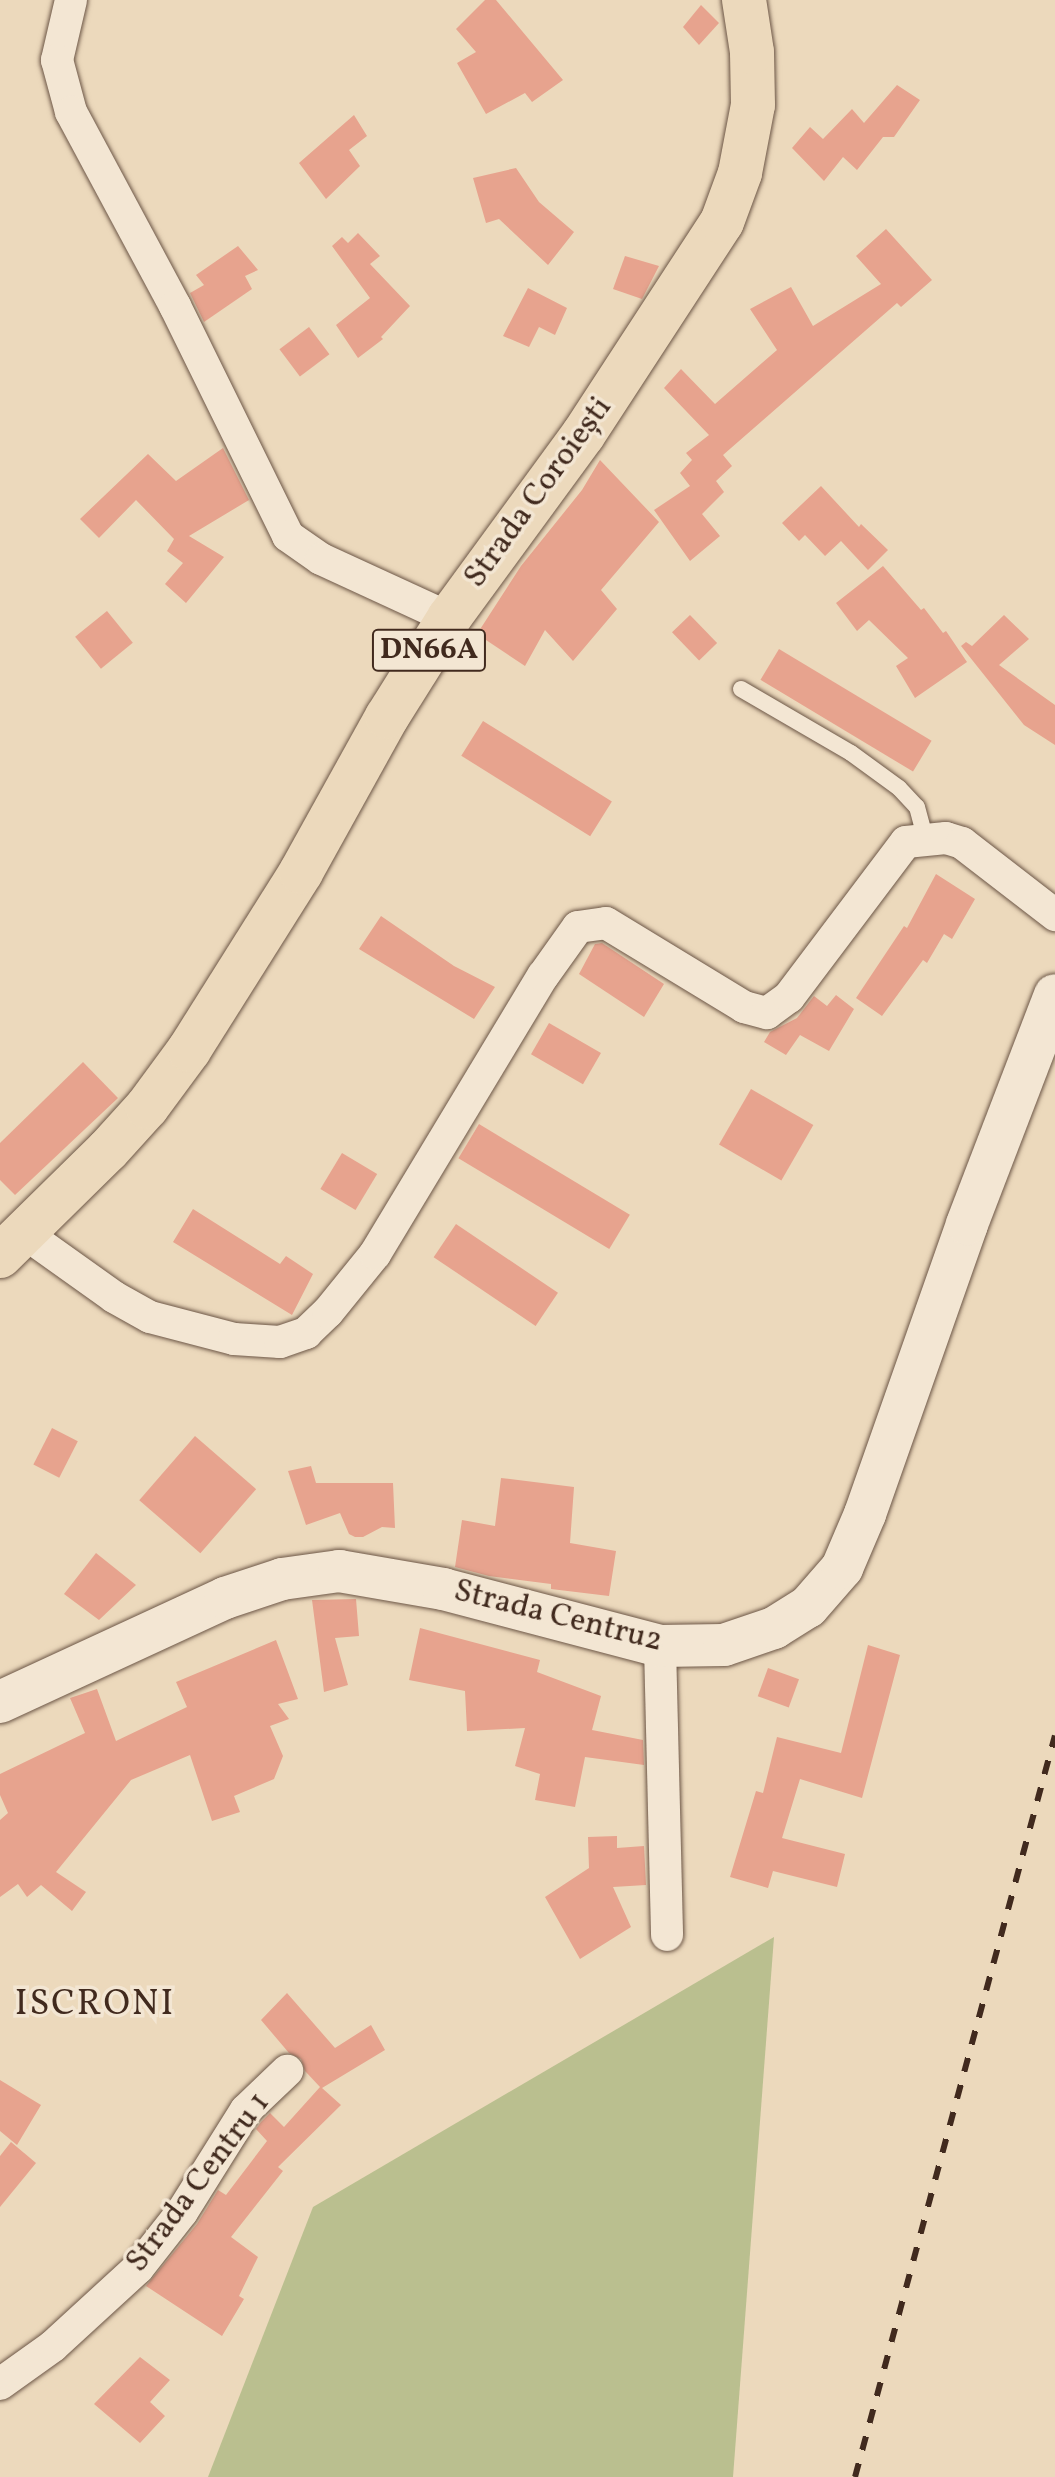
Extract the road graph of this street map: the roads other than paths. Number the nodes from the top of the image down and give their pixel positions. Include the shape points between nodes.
1 (71, 0) edge
2 (744, 0) edge
3 (449, 618) junction
4 (741, 689) dead end
5 (926, 840) junction
6 (1055, 915) edge
7 (1055, 995) edge
8 (11, 1244) edge
9 (660, 1646) junction
10 (8, 1692) edge
11 (667, 1935) dead end
12 (287, 2071) dead end
13 (0, 2384) edge

1 - 3 street via 57,60 71,112 175,306 288,536 321,559
2 - 3 main road, Strada Coroiești / DN66A via 753,105 740,173 722,222 583,435
3 - 8 main road, Strada Coroiești / DN66A via 301,872 189,1050 108,1150
4 - 5 lane via 851,753 899,788 917,807
5 - 6 street via 962,843
5 - 8 street via 906,842 789,997 767,1013 744,1007 606,923 578,927 375,1254 306,1333 280,1342 234,1339 150,1317
7 - 9 street, Strada Centru2 via 842,1568 808,1607 774,1628 724,1645
9 - 10 street, Strada Centru2 via 443,1589 339,1571 282,1579 225,1598
9 - 11 street
12 - 13 street, Strada Centru 1 via 246,2110 182,2212 138,2268 53,2346

